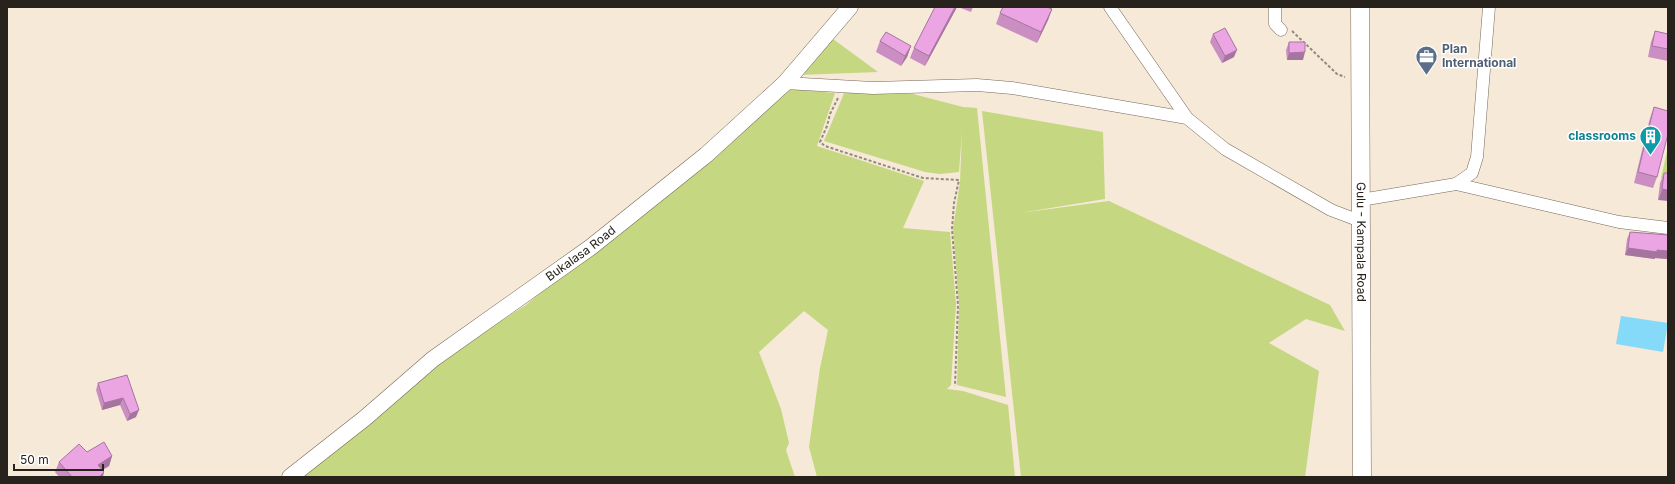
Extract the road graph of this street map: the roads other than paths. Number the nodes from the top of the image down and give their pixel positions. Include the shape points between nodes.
1 (850, 7) edge
2 (1110, 7) edge
3 (1275, 7) edge
4 (1360, 7) edge
5 (1489, 7) edge
6 (1281, 30) road end
7 (785, 83) junction
8 (1187, 118) junction
9 (1456, 184) junction
10 (1361, 200) junction
11 (1360, 221) junction
12 (1668, 228) edge
13 (290, 477) edge
14 (1362, 477) edge

1 - 7 street, Bukalasa Road
2 - 8 street
3 - 6 street via 1275,24
4 - 10 main road, Gulu - Kampala Road
5 - 9 street via 1477,158 1472,173
7 - 8 street via 873,88 977,85 1012,88
7 - 13 street, Bukalasa Road via 706,155 616,228 433,359 365,418
8 - 11 street via 1225,149 1331,210
9 - 10 street
9 - 12 street via 1619,222
10 - 11 main road, Gulu - Kampala Road
11 - 14 main road, Gulu - Kampala Road

